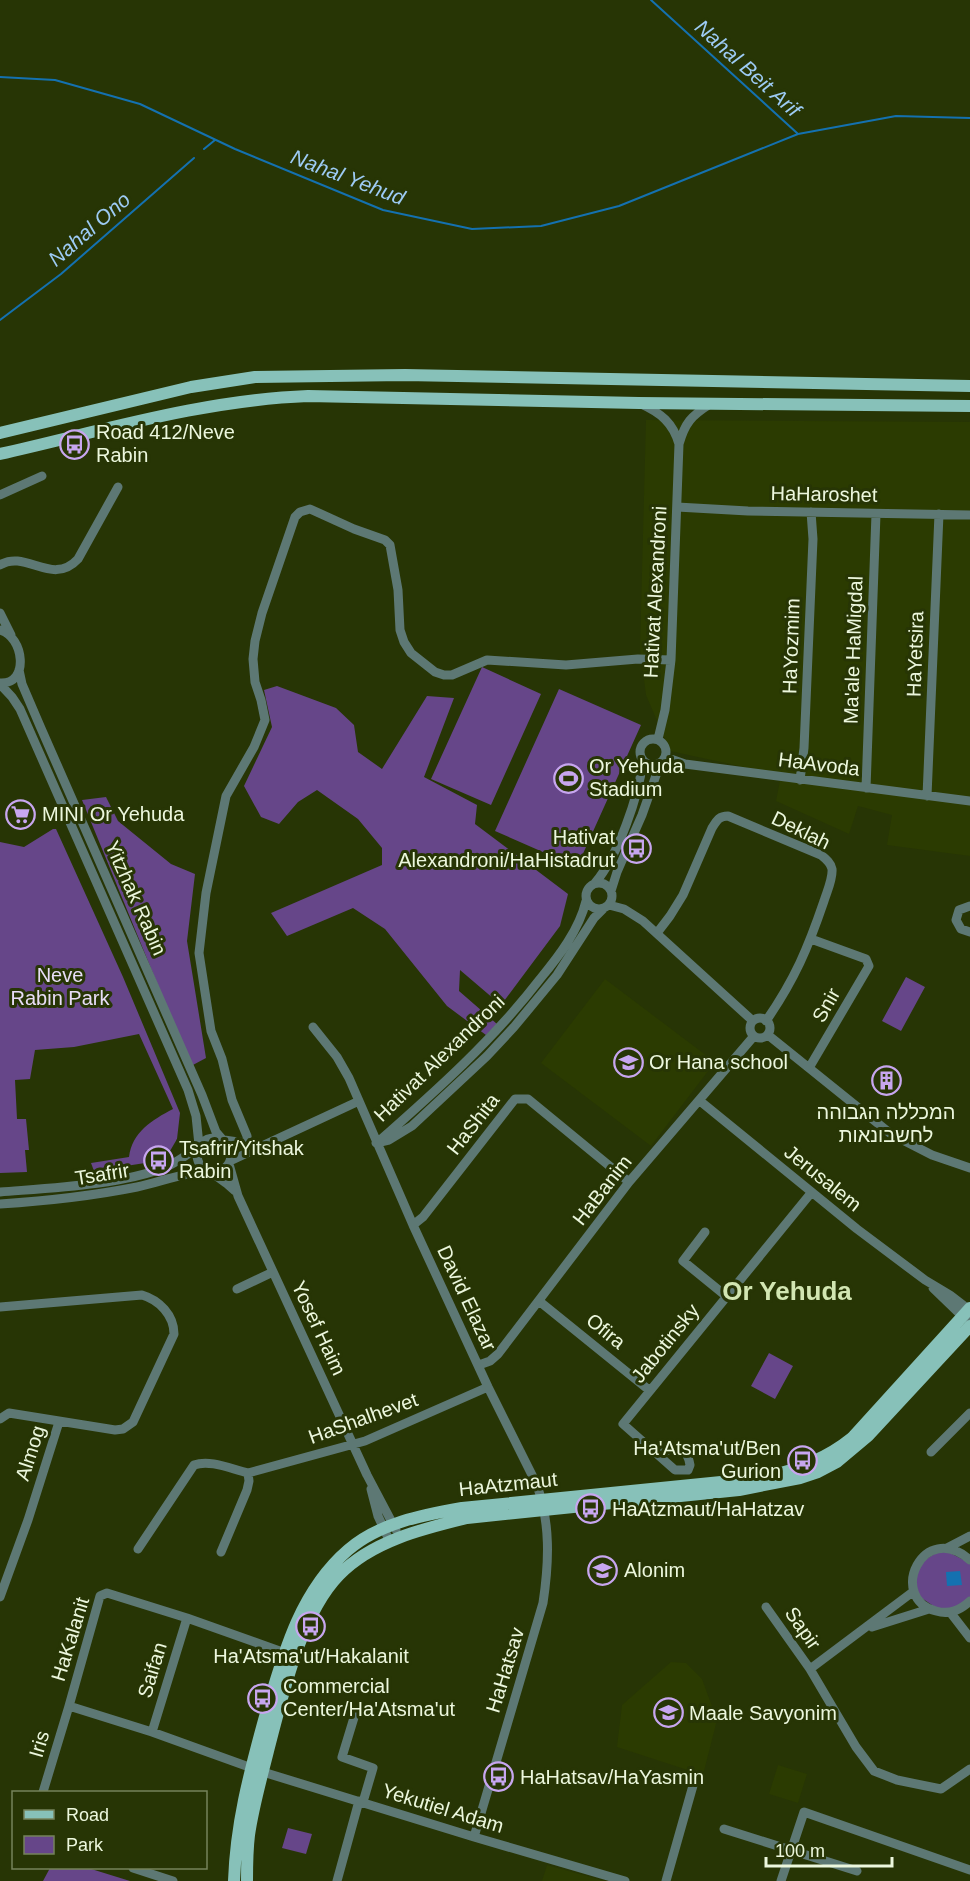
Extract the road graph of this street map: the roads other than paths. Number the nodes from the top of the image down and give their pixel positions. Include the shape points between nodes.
1 (970, 386) edge
2 (639, 403) junction
3 (710, 404) junction
4 (970, 406) edge
5 (0, 433) edge
6 (679, 444) junction
7 (0, 454) edge
8 (42, 476) dead end
9 (118, 487) dead end
10 (0, 495) edge
11 (677, 507) junction
12 (811, 513) junction
13 (876, 513) junction
14 (939, 514) junction
15 (970, 515) edge
16 (0, 565) edge
17 (0, 613) edge
18 (0, 630) edge
19 (12, 638) junction
20 (671, 660) junction
21 (19, 670) junction
22 (0, 684) edge
23 (658, 740) junction
24 (643, 760) junction
25 (662, 760) junction
26 (800, 780) junction
27 (866, 788) junction
28 (927, 796) junction
29 (970, 801) edge
30 (595, 884) junction
31 (611, 893) junction
32 (586, 901) junction
33 (970, 906) edge
34 (606, 907) junction
35 (643, 921) junction
36 (970, 932) edge
37 (657, 933) junction
38 (811, 939) junction
39 (766, 1021) junction
40 (753, 1022) junction
41 (313, 1028) dead end
42 (768, 1035) junction
43 (754, 1036) junction
44 (809, 1068) junction
45 (359, 1101) junction
46 (700, 1101) junction
47 (223, 1140) junction
48 (376, 1143) junction
49 (199, 1146) junction
50 (247, 1149) junction
51 (230, 1163) junction
52 (970, 1168) edge
53 (210, 1172) junction
54 (629, 1182) junction
55 (0, 1192) edge
56 (811, 1193) junction
57 (238, 1196) junction
58 (0, 1204) edge
59 (413, 1225) junction
60 (705, 1232) dead end
61 (273, 1272) junction
62 (237, 1289) dead end
63 (726, 1296) junction
64 (539, 1301) junction
65 (0, 1307) edge
66 (968, 1316) edge
67 (478, 1365) junction
68 (488, 1387) junction
69 (650, 1390) junction
70 (970, 1413) edge
71 (0, 1419) edge
72 (59, 1422) junction
73 (354, 1445) junction
74 (931, 1452) dead end
75 (660, 1455) dead end
76 (248, 1473) junction
77 (543, 1504) junction
78 (388, 1527) junction
79 (970, 1536) edge
80 (395, 1540) junction
81 (947, 1548) junction
82 (138, 1549) dead end
83 (221, 1552) dead end
84 (970, 1560) edge
85 (5, 1569) edge
86 (914, 1591) junction
87 (0, 1597) edge
88 (970, 1600) edge
89 (766, 1607) dead end
90 (929, 1609) junction
91 (950, 1612) junction
92 (187, 1618) junction
93 (864, 1630) junction
94 (970, 1638) edge
95 (290, 1656) junction
96 (810, 1669) junction
97 (69, 1706) junction
98 (356, 1711) dead end
99 (152, 1732) junction
100 (257, 1769) junction
101 (970, 1769) edge
102 (696, 1775) dead end
103 (43, 1791) edge
104 (361, 1802) junction
105 (724, 1829) dead end
106 (474, 1837) junction
107 (791, 1850) junction
108 (135, 1869) edge
109 (970, 1870) edge
110 (857, 1871) dead end
111 (173, 1881) edge
112 (234, 1881) edge
113 (247, 1881) edge
114 (337, 1881) edge
115 (625, 1881) edge
116 (666, 1881) edge
117 (782, 1881) edge

1 - 5 main road via 405,375 255,377 191,387
2 - 3 main road
2 - 6 street via 665,418
2 - 7 main road via 277,398 174,413
3 - 4 main road
3 - 6 street, Hativat Alexandroni via 687,421
6 - 11 street, Hativat Alexandroni
8 - 10 street
9 - 16 street via 72,566 50,570 16,560
11 - 12 street, HaHaroshet
11 - 20 street, Hativat Alexandroni
12 - 13 street, HaHaroshet
12 - 26 street, HaYozmim via 813,539
13 - 14 street, HaHaroshet
13 - 27 street, Ma'ale HaMigdal
14 - 15 street, HaHaroshet
14 - 28 street, HaYetsira
17 - 19 street
18 - 19 street
19 - 21 street, Yitzhak Rabin via 20,656
20 - 23 street, Hativat Alexandroni
20 - 50 street via 566,665 487,660 452,675 435,672 411,653 404,642 390,545 310,509 295,517 255,641 255,682 265,720 226,796 206,893 199,953 211,1031 247,1136
21 - 22 street via 13,680
21 - 47 street, Yitzhak Rabin via 216,1132
22 - 49 street, Yitzhak Rabin via 15,702 29,730 152,1006 194,1107
23 - 24 street via 649,739 642,744
23 - 25 street via 666,748
24 - 25 street via 651,765
24 - 30 street via 634,803
25 - 26 street, HaAvoda
25 - 31 street
26 - 27 street, HaAvoda
27 - 28 street, HaAvoda
28 - 29 street, HaAvoda
30 - 31 street via 606,885
30 - 32 street via 586,892
31 - 34 street
31 - 35 street
32 - 34 street via 595,909
32 - 48 street, Hativat Alexandroni via 579,922 549,968 507,1020
33 - 36 street via 959,910 956,920 961,929
34 - 35 street via 624,909
34 - 48 street, Hativat Alexandroni via 594,918 557,975 487,1056 412,1126
35 - 37 street
37 - 38 street, Deklah via 683,895 717,820 728,816 827,860 831,879
37 - 40 street
38 - 39 street, Deklah via 791,983
38 - 44 street, Snir via 866,958 869,966
39 - 40 street
39 - 42 street via 770,1027
40 - 43 street via 750,1029
41 - 45 street, David Elazar via 337,1057
42 - 43 street
42 - 44 street
43 - 46 street, HaBanim
44 - 52 street via 891,1134 932,1155
45 - 48 street, David Elazar
45 - 50 street
46 - 54 street, HaBanim
46 - 56 street, Jerusalem
47 - 49 street via 211,1138
47 - 50 street
47 - 51 street via 231,1150
48 - 59 street, David Elazar
49 - 53 street via 198,1162
49 - 55 street, Tsafrir via 173,1164 141,1174
50 - 51 street
51 - 53 street via 222,1171
51 - 57 street, Yosef Haim
53 - 57 street, Yosef Haim
53 - 58 street, Tsafrir via 99,1194
54 - 59 street, HaShita via 528,1099 515,1100
54 - 64 street, HaBanim
56 - 63 street, Jabotinsky
56 - 66 street, Jerusalem via 950,1295
57 - 61 street, Yosef Haim
59 - 67 street, David Elazar
60 - 63 street via 683,1261
61 - 62 street
61 - 73 street, Yosef Haim
63 - 69 street, Jabotinsky
64 - 67 street, HaBanim via 498,1354
64 - 69 street, Ofira
65 - 72 street via 135,1294 158,1302 172,1322 173,1337 133,1422 115,1430
66 - 77 main road, HaAtzmaut via 852,1438 801,1468 761,1478
67 - 68 street, David Elazar
68 - 73 street, HaShalhevet
68 - 77 street, David Elazar via 537,1483
69 - 75 street, Jabotinsky via 623,1424
70 - 74 street
71 - 72 street via 9,1413
72 - 85 street, Almog via 28,1520
73 - 76 street, HaShalhevet
73 - 78 street, Yosef Haim
76 - 82 street, HaShalhevet via 210,1463 194,1465
76 - 83 street via 247,1490
77 - 78 main road, HaAtzmaut via 462,1508
77 - 80 main road, HaAtzmaut via 466,1518
77 - 106 street, HaHatsav via 548,1567 543,1603
78 - 80 street, Yosef Haim
78 - 95 main road, HaAtzmaut via 354,1545 325,1573 309,1596
79 - 81 street
80 - 95 main road, HaAtzmaut via 351,1564 328,1588
81 - 84 street
81 - 86 street via 930,1551 915,1566
85 - 87 street, Almog
86 - 90 street
86 - 93 street
88 - 91 street
89 - 96 street, Sapir
90 - 91 street
90 - 93 street
91 - 94 street
92 - 95 street, HaKalanit
92 - 97 street, HaKalanit via 107,1593 100,1596
92 - 99 street, Saifan
93 - 96 street
95 - 100 main road, HaAtzmaut
96 - 101 street, Sapir via 874,1771 941,1790
97 - 99 street, HaKalanit
97 - 103 street, Iris
98 - 104 street via 342,1757 373,1768
99 - 100 street, HaKalanit
100 - 104 street, Yekutiel Adam
100 - 112 main road, HaAtzmaut via 237,1834
100 - 113 main road, HaAtzmaut
102 - 116 street
104 - 106 street, Yekutiel Adam
104 - 114 street
105 - 107 street
106 - 115 street, Yekutiel Adam
107 - 109 street via 804,1812
107 - 110 street
107 - 117 street
108 - 111 street

